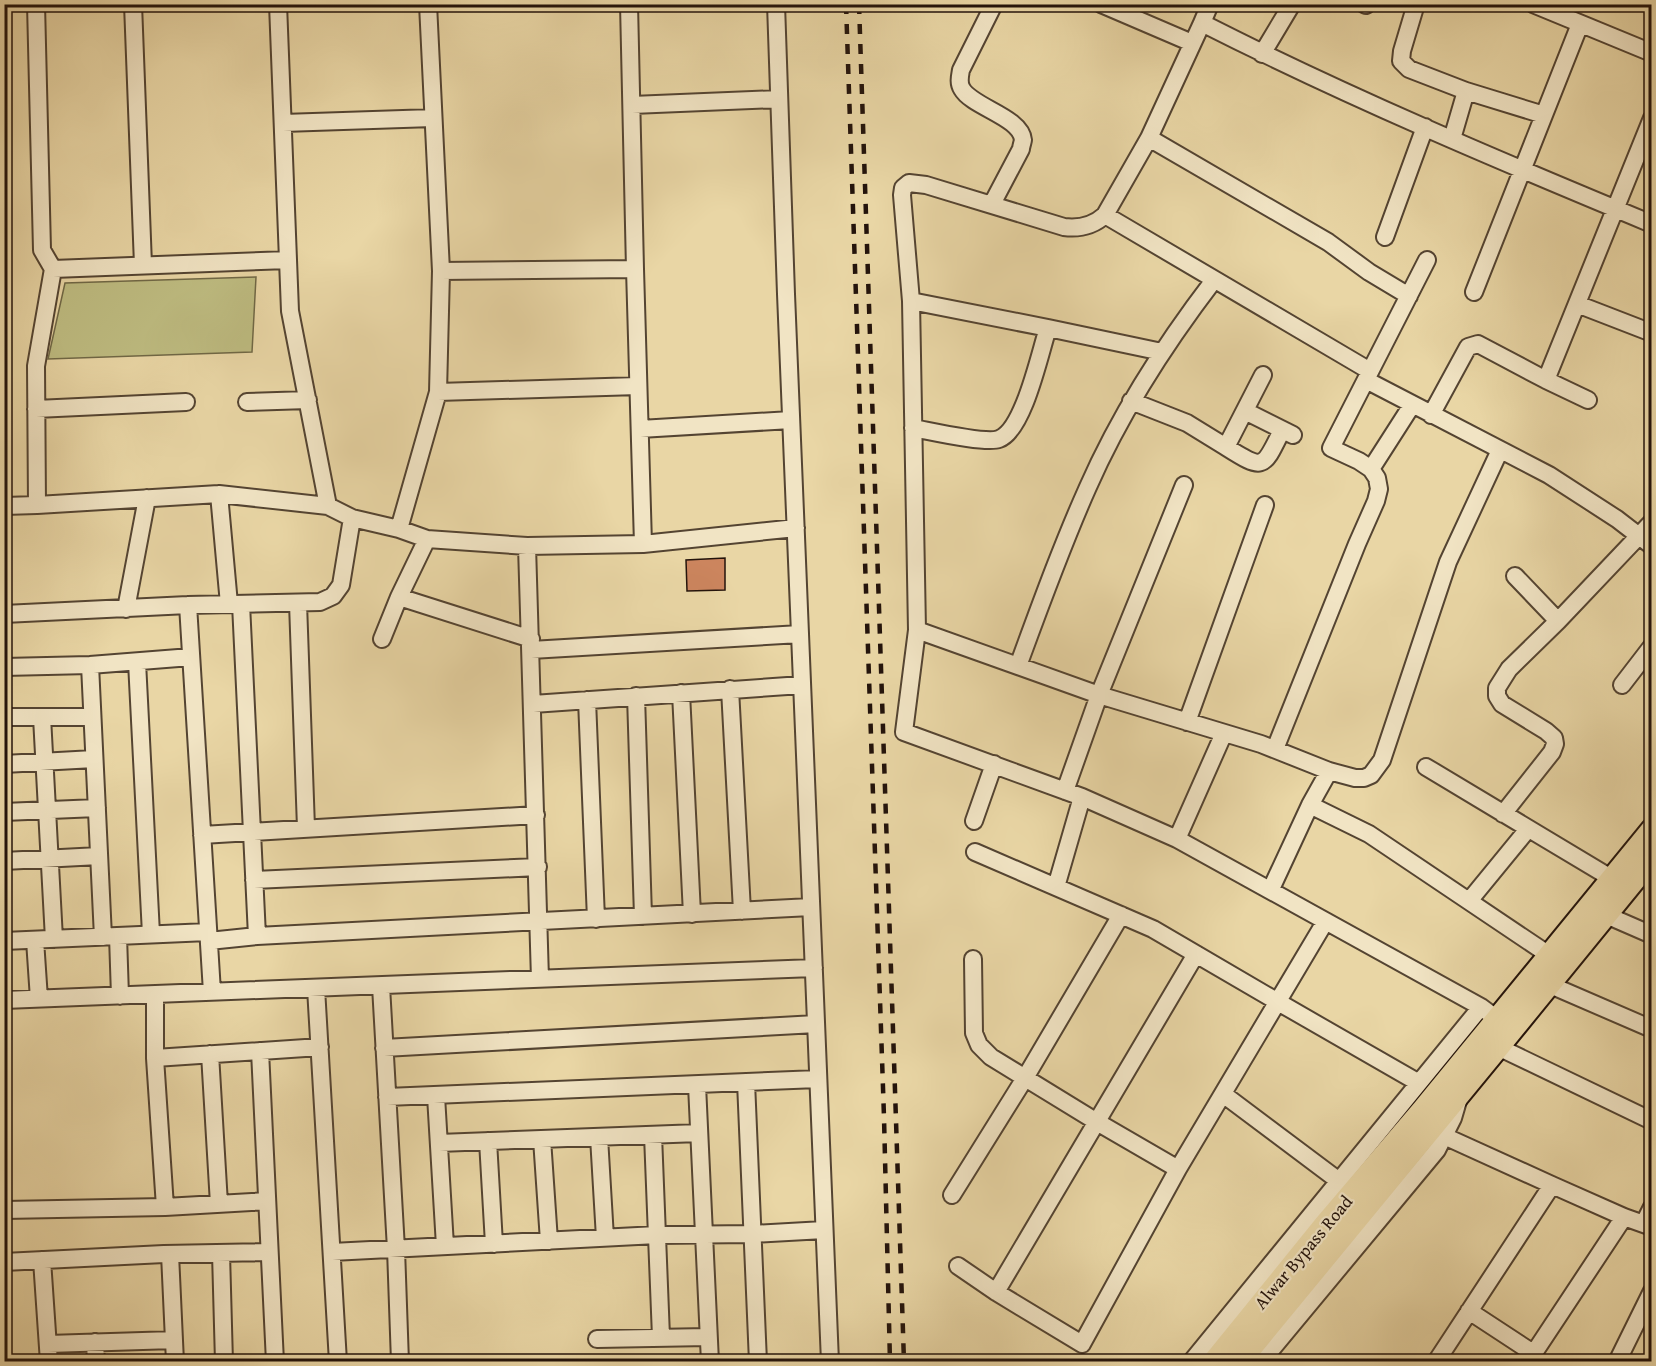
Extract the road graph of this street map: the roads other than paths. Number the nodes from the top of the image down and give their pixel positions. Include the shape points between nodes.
1 (36, 4) edge
2 (133, 4) edge
3 (278, 4) edge
4 (428, 4) edge
5 (629, 4) edge
6 (776, 4) edge
7 (994, 4) edge
8 (1101, 4) edge
9 (1210, 4) edge
10 (1292, 4) edge
11 (1416, 4) edge
12 (1533, 4) edge
13 (1202, 23) junction
14 (1580, 24) junction
15 (1192, 43) junction
16 (1652, 53) edge
17 (1262, 54) junction
18 (1467, 91) junction
19 (779, 99) junction
20 (632, 105) junction
21 (1544, 115) junction
22 (434, 118) junction
23 (1652, 118) edge
24 (283, 123) junction
25 (1425, 127) junction
26 (1149, 138) junction
27 (1452, 139) junction
28 (1522, 170) junction
29 (992, 204) junction
30 (1615, 209) junction
31 (1106, 215) junction
32 (1652, 224) edge
33 (1385, 237) dead end
34 (288, 260) junction
35 (1427, 260) dead end
36 (142, 266) junction
37 (53, 269) junction
38 (635, 269) junction
39 (441, 271) junction
40 (1214, 280) junction
41 (1474, 292) dead end
42 (1409, 296) junction
43 (911, 301) junction
44 (1577, 304) junction
45 (1048, 328) junction
46 (1652, 333) edge
47 (1162, 352) junction
48 (1263, 375) dead end
49 (1368, 376) junction
50 (1546, 380) junction
51 (638, 386) junction
52 (438, 392) junction
53 (308, 400) junction
54 (1588, 400) dead end
55 (1131, 401) junction
56 (186, 402) dead end
57 (247, 402) dead end
58 (1412, 405) junction
59 (36, 409) junction
60 (1245, 411) junction
61 (1431, 415) junction
62 (791, 420) junction
63 (913, 428) junction
64 (640, 429) junction
65 (1226, 447) junction
66 (1500, 450) junction
67 (1371, 469) junction
68 (1184, 485) dead end
69 (219, 494) junction
70 (147, 498) junction
71 (37, 505) junction
72 (1265, 505) dead end
73 (4, 506) edge
74 (328, 506) junction
75 (352, 518) junction
76 (1652, 522) edge
77 (796, 528) junction
78 (399, 529) junction
79 (427, 538) junction
80 (1646, 541) edge
81 (643, 544) junction
82 (527, 546) junction
83 (1515, 576) dead end
84 (399, 597) junction
85 (298, 603) junction
86 (235, 604) junction
87 (188, 605) junction
88 (126, 609) junction
89 (4, 614) edge
90 (1558, 621) junction
91 (917, 630) junction
92 (800, 634) junction
93 (382, 639) dead end
94 (531, 645) junction
95 (1652, 646) edge
96 (191, 657) junction
97 (137, 662) junction
98 (90, 665) junction
99 (1017, 666) junction
100 (4, 667) edge
101 (802, 685) junction
102 (1622, 685) dead end
103 (730, 690) junction
104 (681, 693) junction
105 (636, 696) junction
106 (1099, 696) junction
107 (587, 700) junction
108 (533, 704) junction
109 (4, 717) edge
110 (42, 717) junction
111 (93, 717) junction
112 (1187, 722) junction
113 (1224, 733) junction
114 (1275, 749) junction
115 (94, 759) junction
116 (45, 763) junction
117 (4, 764) edge
118 (994, 764) junction
119 (1426, 767) dead end
120 (1329, 771) junction
121 (1065, 791) junction
122 (1082, 797) junction
123 (1310, 805) junction
124 (97, 808) junction
125 (47, 810) junction
126 (4, 812) edge
127 (536, 814) junction
128 (1503, 814) junction
129 (974, 821) dead end
130 (306, 828) junction
131 (1528, 829) junction
132 (1652, 830) edge
133 (253, 832) junction
134 (202, 835) junction
135 (1178, 839) junction
136 (975, 852) dead end
137 (99, 856) junction
138 (1652, 858) edge
139 (50, 860) junction
140 (4, 861) edge
141 (538, 867) junction
142 (1611, 878) junction
143 (254, 880) junction
144 (1056, 887) junction
145 (1271, 889) junction
146 (1469, 901) junction
147 (811, 908) junction
148 (742, 911) junction
149 (692, 914) junction
150 (1121, 915) junction
151 (1606, 915) junction
152 (643, 916) junction
153 (596, 919) junction
154 (539, 922) junction
155 (1325, 922) junction
156 (151, 934) junction
157 (1652, 935) edge
158 (111, 936) junction
159 (209, 936) junction
160 (257, 936) junction
161 (54, 939) junction
162 (35, 940) junction
163 (4, 941) edge
164 (1196, 954) junction
165 (1549, 955) junction
166 (973, 959) dead end
167 (814, 968) junction
168 (540, 979) junction
169 (1541, 981) junction
170 (381, 986) junction
171 (316, 988) junction
172 (212, 992) junction
173 (154, 994) junction
174 (120, 996) junction
175 (39, 999) junction
176 (4, 1000) edge
177 (1278, 1002) junction
178 (1489, 1013) junction
179 (816, 1024) junction
180 (1652, 1029) edge
181 (320, 1047) junction
182 (1498, 1047) junction
183 (384, 1048) junction
184 (260, 1051) junction
185 (210, 1054) junction
186 (155, 1058) junction
187 (1026, 1078) junction
188 (818, 1079) junction
189 (746, 1082) junction
190 (1419, 1083) junction
191 (697, 1085) junction
192 (1223, 1094) junction
193 (1460, 1094) junction
194 (436, 1096) junction
195 (387, 1097) junction
196 (1652, 1121) edge
197 (1097, 1122) junction
198 (699, 1134) junction
199 (652, 1136) junction
200 (1444, 1136) junction
201 (599, 1137) junction
202 (542, 1139) junction
203 (488, 1141) junction
204 (439, 1143) junction
205 (1400, 1152) junction
206 (1178, 1169) junction
207 (1339, 1181) junction
208 (1552, 1185) junction
209 (952, 1196) dead end
210 (267, 1201) junction
211 (219, 1204) junction
212 (165, 1207) junction
213 (1652, 1207) edge
214 (4, 1210) edge
215 (1624, 1217) junction
216 (1648, 1225) edge
217 (824, 1230) junction
218 (753, 1234) junction
219 (657, 1235) junction
220 (704, 1236) junction
221 (605, 1238) junction
222 (549, 1241) junction
223 (494, 1244) junction
224 (445, 1246) junction
225 (396, 1249) junction
226 (270, 1252) junction
227 (332, 1252) junction
228 (221, 1253) junction
229 (170, 1254) junction
230 (42, 1260) junction
231 (4, 1262) edge
232 (958, 1266) dead end
233 (1652, 1291) edge
234 (996, 1292) junction
235 (1469, 1311) junction
236 (661, 1337) junction
237 (708, 1337) junction
238 (597, 1339) dead end
239 (174, 1340) junction
240 (95, 1342) junction
241 (48, 1344) junction
242 (1531, 1358) edge
243 (49, 1362) edge
244 (96, 1362) edge
245 (175, 1362) edge
246 (224, 1362) edge
247 (275, 1362) edge
248 (338, 1362) edge
249 (400, 1362) edge
250 (710, 1362) edge
251 (758, 1362) edge
252 (830, 1362) edge
253 (1191, 1362) edge
254 (1214, 1362) edge
255 (1239, 1362) edge
256 (1261, 1362) edge
257 (1436, 1362) edge
258 (1617, 1362) edge

1 - 37 street via 42,250
2 - 36 street
3 - 24 street
4 - 22 street
5 - 20 street
6 - 19 street
7 - 29 street via 959,79 970,97 1011,123 1023,140
8 - 15 street
9 - 13 street
10 - 17 street
11 - 18 street via 1401,61 1409,69
12 - 14 street
13 - 15 street
13 - 17 street
14 - 16 street
14 - 21 street
15 - 26 street
17 - 25 street
18 - 21 street
18 - 27 street
19 - 20 street
19 - 62 street
20 - 38 street
21 - 28 street
22 - 24 street
22 - 39 street
23 - 30 street
24 - 34 street
25 - 27 street
25 - 33 street
26 - 31 street
26 - 42 street via 1328,242
27 - 28 street
28 - 30 street
28 - 41 street
29 - 31 street via 1075,229 1096,223
29 - 43 street via 926,185 909,183 903,188
30 - 32 street
30 - 44 street
31 - 40 street
34 - 36 street
34 - 53 street via 290,311
35 - 42 street
36 - 37 street
37 - 59 street via 36,366
38 - 39 street
38 - 51 street
39 - 52 street
40 - 47 street
40 - 49 street
42 - 49 street
43 - 45 street
43 - 63 street
44 - 46 street
44 - 50 street
45 - 47 street
45 - 63 street via 1022,411 1008,433 987,441
47 - 55 street
48 - 60 street
49 - 58 street
49 - 67 street via 1331,448
50 - 54 street
50 - 61 street via 1478,344 1468,347
51 - 52 street
51 - 64 street
52 - 78 street
53 - 57 street
53 - 74 street
55 - 65 street via 1187,423
55 - 99 street via 1088,486
56 - 59 street
58 - 61 street
58 - 67 street
59 - 71 street
60 - 65 street
60 - 65 street via 1288,433 1264,462 1249,462
61 - 66 street
62 - 64 street
62 - 77 street
63 - 91 street
64 - 81 street
66 - 80 street via 1575,491
66 - 120 street via 1448,562 1382,760 1364,778
67 - 114 street via 1379,489 1376,501
68 - 106 street
69 - 70 street
69 - 74 street
69 - 86 street
70 - 71 street
70 - 88 street
71 - 73 street
72 - 112 street
74 - 75 street
75 - 78 street
75 - 85 street via 341,585 333,596 320,602
76 - 80 street
77 - 81 street
77 - 92 street
78 - 79 street
79 - 82 street
79 - 84 street
80 - 90 street
81 - 82 street
82 - 94 street
83 - 90 street
84 - 93 street
84 - 94 street
85 - 86 street
85 - 130 street
86 - 87 street
86 - 133 street
87 - 88 street
87 - 96 street
88 - 89 street
90 - 128 street via 1509,669 1497,688 1502,704 1546,731 1555,744
91 - 99 street
91 - 118 street via 904,732
92 - 94 street
92 - 101 street
94 - 108 street
95 - 102 street
96 - 97 street
96 - 134 street
97 - 98 street
97 - 156 street
98 - 100 street
98 - 111 street
99 - 106 street
101 - 103 street
101 - 147 street
103 - 104 street
103 - 148 street
104 - 105 street
104 - 149 street
105 - 107 street
105 - 152 street
106 - 112 street
106 - 121 street
107 - 108 street
107 - 153 street
108 - 127 street
109 - 110 street
110 - 111 street
110 - 116 street
111 - 115 street
112 - 113 street
113 - 114 street
113 - 135 street
114 - 120 street
115 - 116 street
115 - 124 street
116 - 117 street
116 - 125 street
118 - 121 street
118 - 129 street
119 - 128 street
120 - 123 street
121 - 122 street
122 - 135 street
122 - 144 street
123 - 145 street
123 - 146 street via 1369,834
124 - 125 street
124 - 137 street
125 - 126 street
125 - 139 street
127 - 130 street
127 - 141 street
128 - 131 street
130 - 133 street
131 - 142 street
131 - 146 street
132 - 142 main road
133 - 134 street
133 - 143 street
134 - 159 street
135 - 145 street
136 - 144 street
137 - 139 street
137 - 158 street
138 - 151 main road
139 - 140 street
139 - 161 street
141 - 143 street
141 - 154 street
142 - 165 main road
143 - 160 street
144 - 150 street
145 - 155 street
146 - 165 street
147 - 148 street
147 - 167 street
148 - 149 street
149 - 152 street
150 - 164 street via 1154,928
150 - 187 street
151 - 157 street
151 - 169 main road
152 - 153 street
153 - 154 street
154 - 160 street
154 - 168 street
155 - 177 street
155 - 178 street
156 - 158 street
156 - 159 street
158 - 161 street
158 - 174 street
159 - 160 street
159 - 172 street
161 - 162 street
162 - 163 street
162 - 175 street
164 - 177 street
164 - 197 street
165 - 169 main road
166 - 187 street via 974,1033 979,1045
167 - 168 street
167 - 179 street
168 - 170 street
169 - 178 main road
169 - 180 street
169 - 182 main road
170 - 171 street
170 - 183 street
171 - 172 street
171 - 181 street
172 - 173 street
173 - 174 street
173 - 186 street
174 - 175 street
175 - 176 street
177 - 190 street
177 - 192 street
178 - 190 street
178 - 205 main road
179 - 183 street
179 - 188 street
181 - 184 street
181 - 227 street
182 - 193 main road
182 - 196 street
183 - 195 street
184 - 185 street
184 - 210 street
185 - 186 street
185 - 211 street
186 - 212 street
187 - 197 street
187 - 209 street
188 - 189 street
188 - 217 street
189 - 191 street
189 - 218 street
190 - 207 street
191 - 194 street
191 - 198 street
192 - 206 street
192 - 207 street
193 - 200 street
193 - 205 main road
194 - 195 street
194 - 204 street
195 - 225 street
197 - 206 street
197 - 234 street
198 - 199 street
198 - 220 street
199 - 201 street
199 - 219 street
200 - 208 street
200 - 256 street via 1437,1150
201 - 202 street
201 - 221 street
202 - 203 street
202 - 222 street
203 - 204 street
203 - 223 street
204 - 224 street
205 - 254 main road, Alwar Bypass Road via 1325,1225
205 - 255 main road
206 - 234 street via 1082,1344
207 - 253 street
208 - 215 street
208 - 235 street
210 - 211 street
210 - 226 street
211 - 212 street
212 - 214 street
213 - 216 street
215 - 216 street
215 - 242 street
217 - 218 street
217 - 252 street
218 - 220 street
218 - 251 street
219 - 220 street
219 - 221 street
219 - 236 street
220 - 237 street
221 - 222 street
222 - 223 street
223 - 224 street
224 - 225 street
225 - 227 street
225 - 249 street
226 - 228 street
226 - 247 street
227 - 248 street
228 - 229 street
228 - 246 street
229 - 230 street
229 - 239 street
230 - 231 street
230 - 241 street
232 - 234 street
233 - 258 street
235 - 242 street
235 - 257 street
236 - 237 street
236 - 238 street
237 - 250 street
239 - 240 street
239 - 245 street
240 - 241 street
240 - 244 street
241 - 243 street

